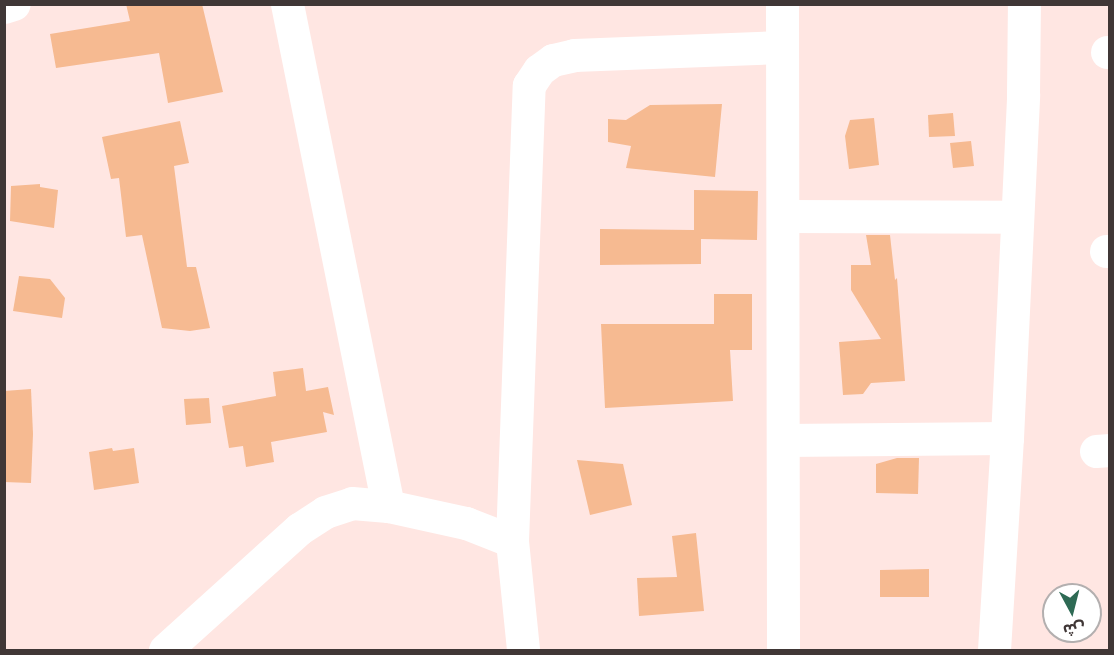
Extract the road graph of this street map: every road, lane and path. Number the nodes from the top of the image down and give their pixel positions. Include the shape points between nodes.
1 (14, 4) edge
2 (287, 4) edge
3 (782, 4) edge
4 (1024, 4) edge
5 (4, 7) edge
6 (782, 47) junction
7 (783, 216) junction
8 (1017, 217) junction
9 (1007, 438) junction
10 (783, 440) junction
11 (388, 506) junction
12 (512, 541) junction
13 (165, 651) edge
14 (523, 651) edge
15 (783, 651) edge
16 (994, 651) edge

1 - 5 street
2 - 11 street
3 - 6 street
4 - 8 street
6 - 7 street
6 - 12 street via 574,55 553,60 539,70 530,85
7 - 8 street
7 - 10 street
8 - 9 street
9 - 10 street
9 - 16 street
10 - 15 street
11 - 12 street via 466,523
11 - 13 street via 352,503 325,512 299,529
12 - 14 street

